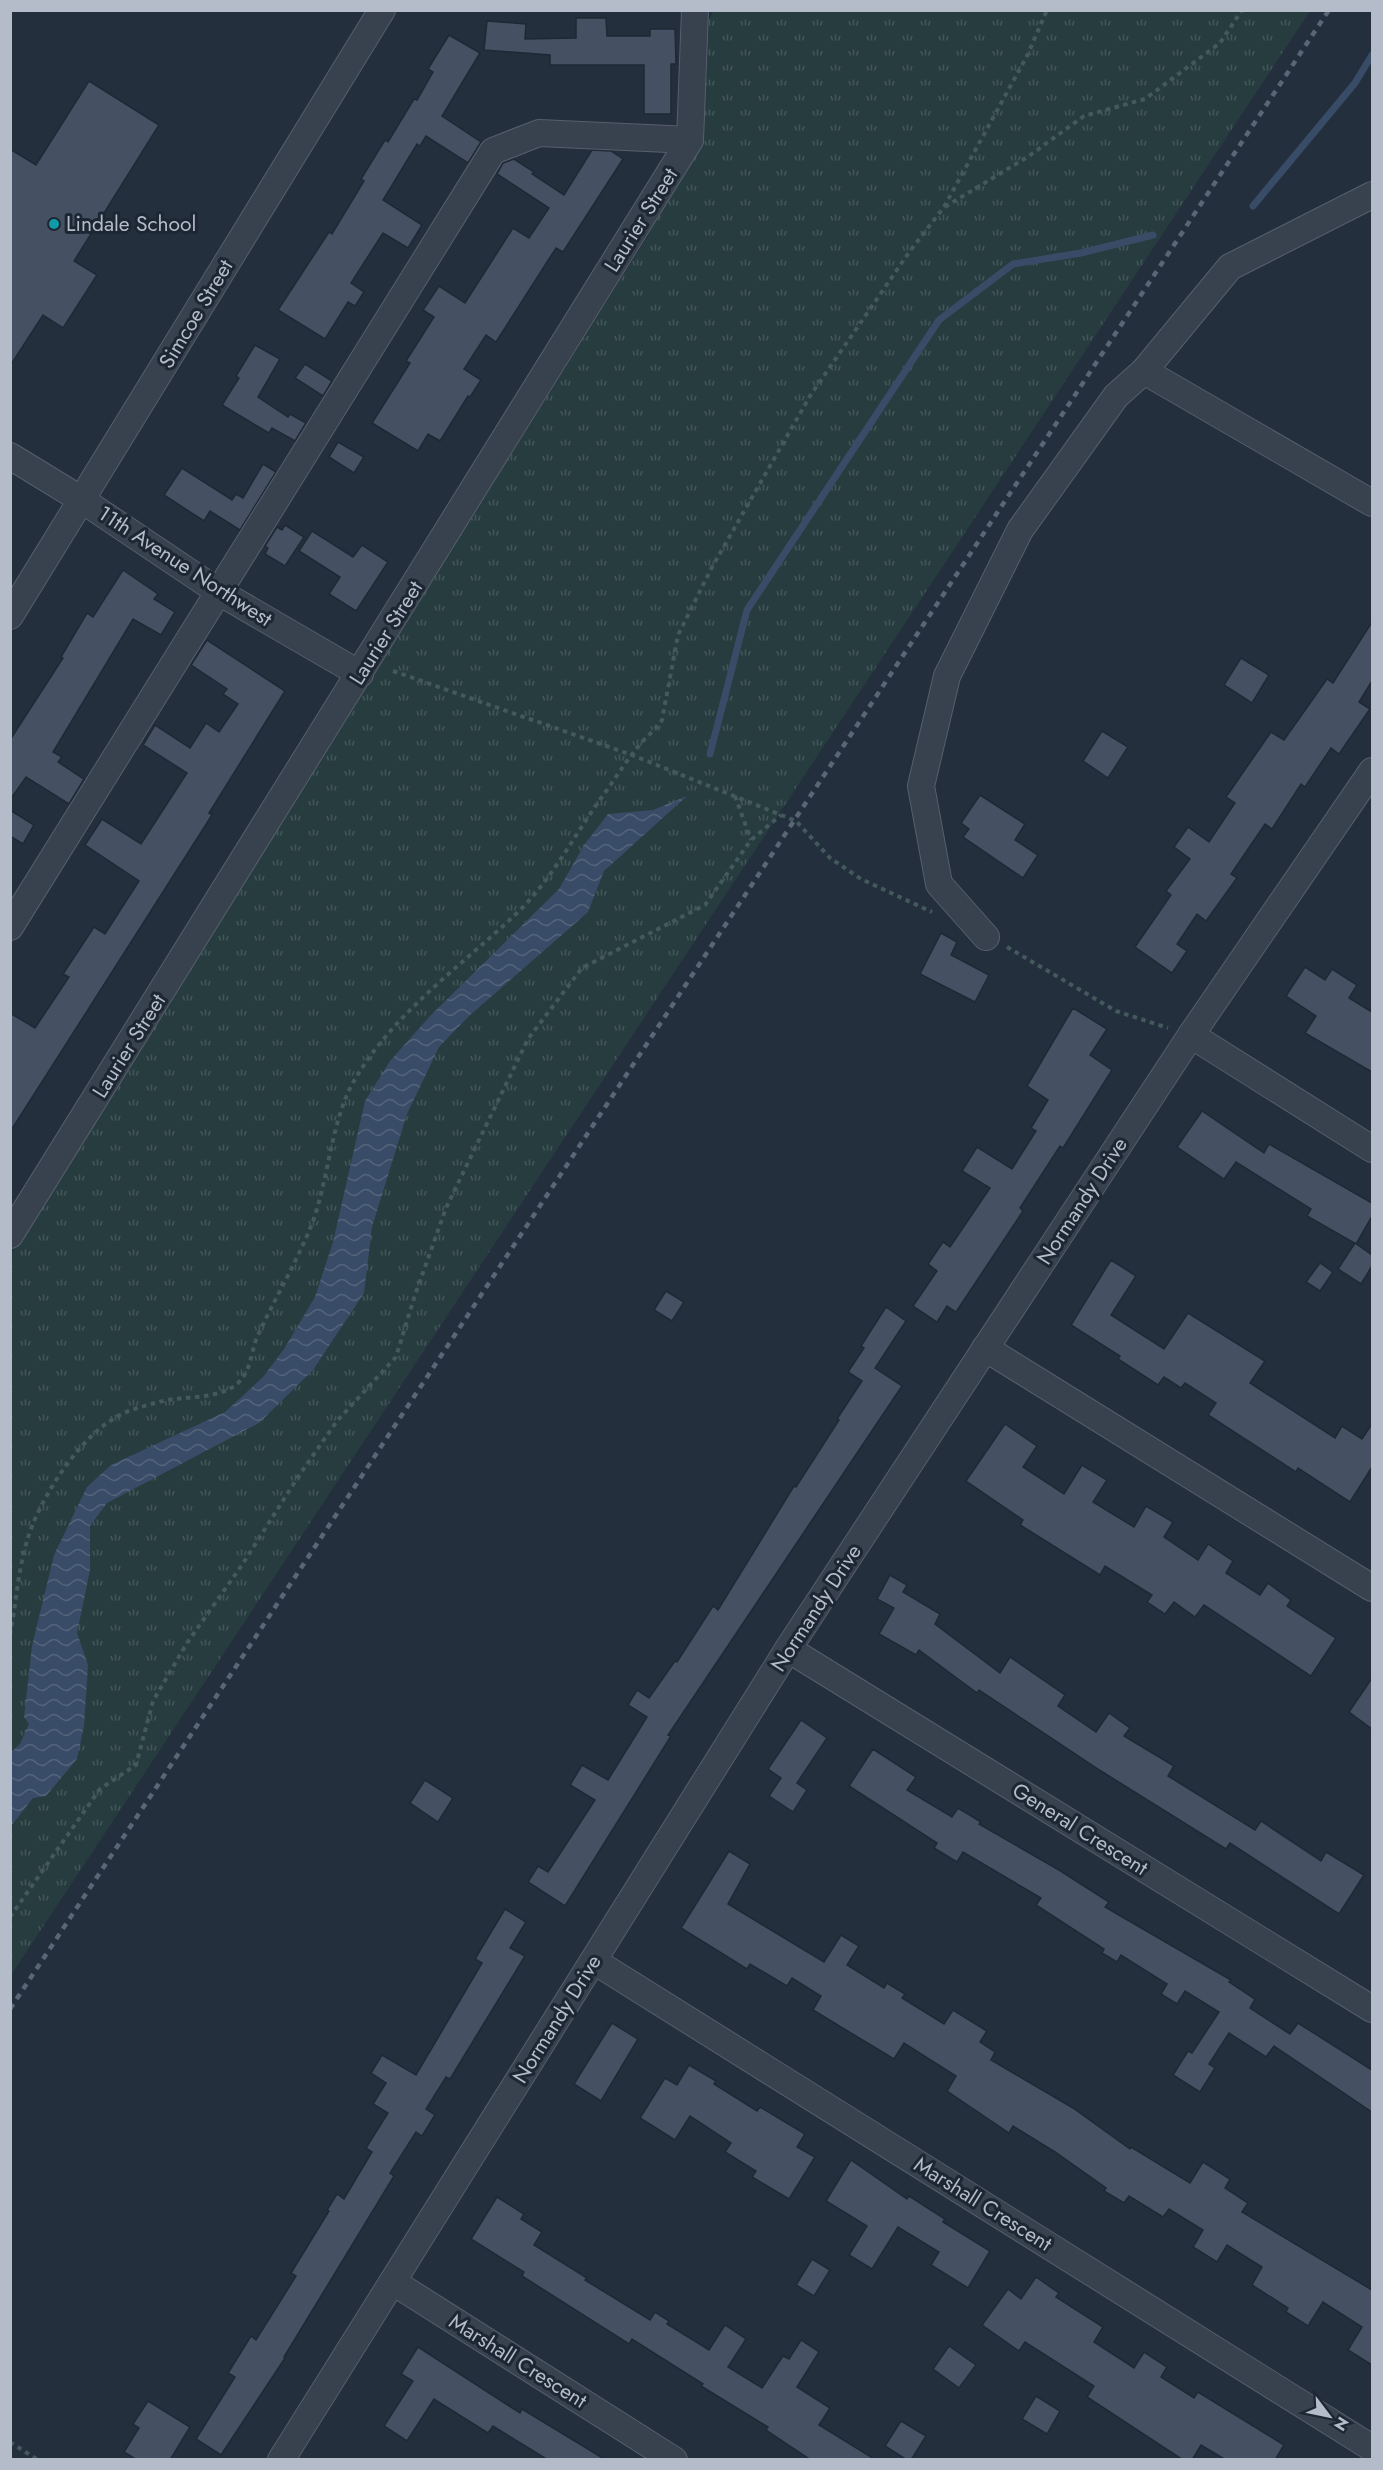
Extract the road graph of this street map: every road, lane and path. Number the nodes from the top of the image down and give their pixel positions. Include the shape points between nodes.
1 (382, 10) edge
2 (694, 10) edge
3 (1047, 10) edge
4 (1242, 10) edge
5 (690, 140) junction
6 (1372, 195) edge
7 (944, 207) junction
8 (1144, 371) junction
9 (10, 456) edge
10 (82, 500) junction
11 (1372, 503) edge
12 (219, 592) junction
13 (10, 616) edge
14 (393, 671) dead end
15 (360, 674) junction
16 (632, 755) junction
17 (1372, 771) edge
18 (735, 796) junction
19 (781, 815) junction
20 (750, 840) junction
21 (934, 913) dead end
22 (10, 927) edge
23 (986, 937) joint
24 (1191, 1035) junction
25 (1372, 1149) edge
26 (10, 1235) edge
27 (985, 1348) junction
28 (1372, 1588) edge
29 (10, 1635) edge
30 (788, 1649) junction
31 (10, 1917) edge
32 (594, 1961) junction
33 (1372, 2009) edge
34 (393, 2282) junction
35 (10, 2442) edge
36 (1372, 2448) edge
37 (38, 2460) edge
38 (282, 2460) edge
39 (674, 2460) edge

1 - 10 street, Simcoe Street
2 - 5 street, Laurier Street
3 - 7 path via 1027,56
4 - 7 path via 1221,43 1145,99 1084,116 1029,156
5 - 12 street via 539,133 494,151
5 - 15 street, Laurier Street
6 - 8 street via 1230,267
7 - 16 path via 810,396 711,569 678,635 662,720
8 - 11 street
8 - 23 street via 1116,396 1020,530 947,676 921,786 939,884
9 - 10 street, 11th Avenue Northwest
10 - 12 street, 11th Avenue Northwest
10 - 13 street, Simcoe Street
12 - 15 street, 11th Avenue Northwest
12 - 22 street
14 - 16 path
15 - 26 street, Laurier Street
16 - 18 path
16 - 29 path via 586,818 550,877 518,912 429,992 388,1035 354,1080 312,1222 256,1338 251,1363 238,1383 223,1392 163,1401 109,1421 51,1485 27,1542
17 - 24 street, Normandy Drive
18 - 19 path
18 - 20 path
19 - 20 path
19 - 21 path via 796,821 830,858 861,879
20 - 31 path via 705,905 582,968 528,1039 446,1208 396,1357 337,1421 187,1644 153,1701 136,1765 100,1789
23 - 24 path via 1116,1011
24 - 25 street
24 - 27 street, Normandy Drive
27 - 28 street
27 - 30 street, Normandy Drive
30 - 32 street, Normandy Drive
30 - 33 street, General Crescent
32 - 34 street, Normandy Drive
32 - 36 street, Marshall Crescent
34 - 38 street, Normandy Drive
34 - 39 street, Marshall Crescent
35 - 37 path

